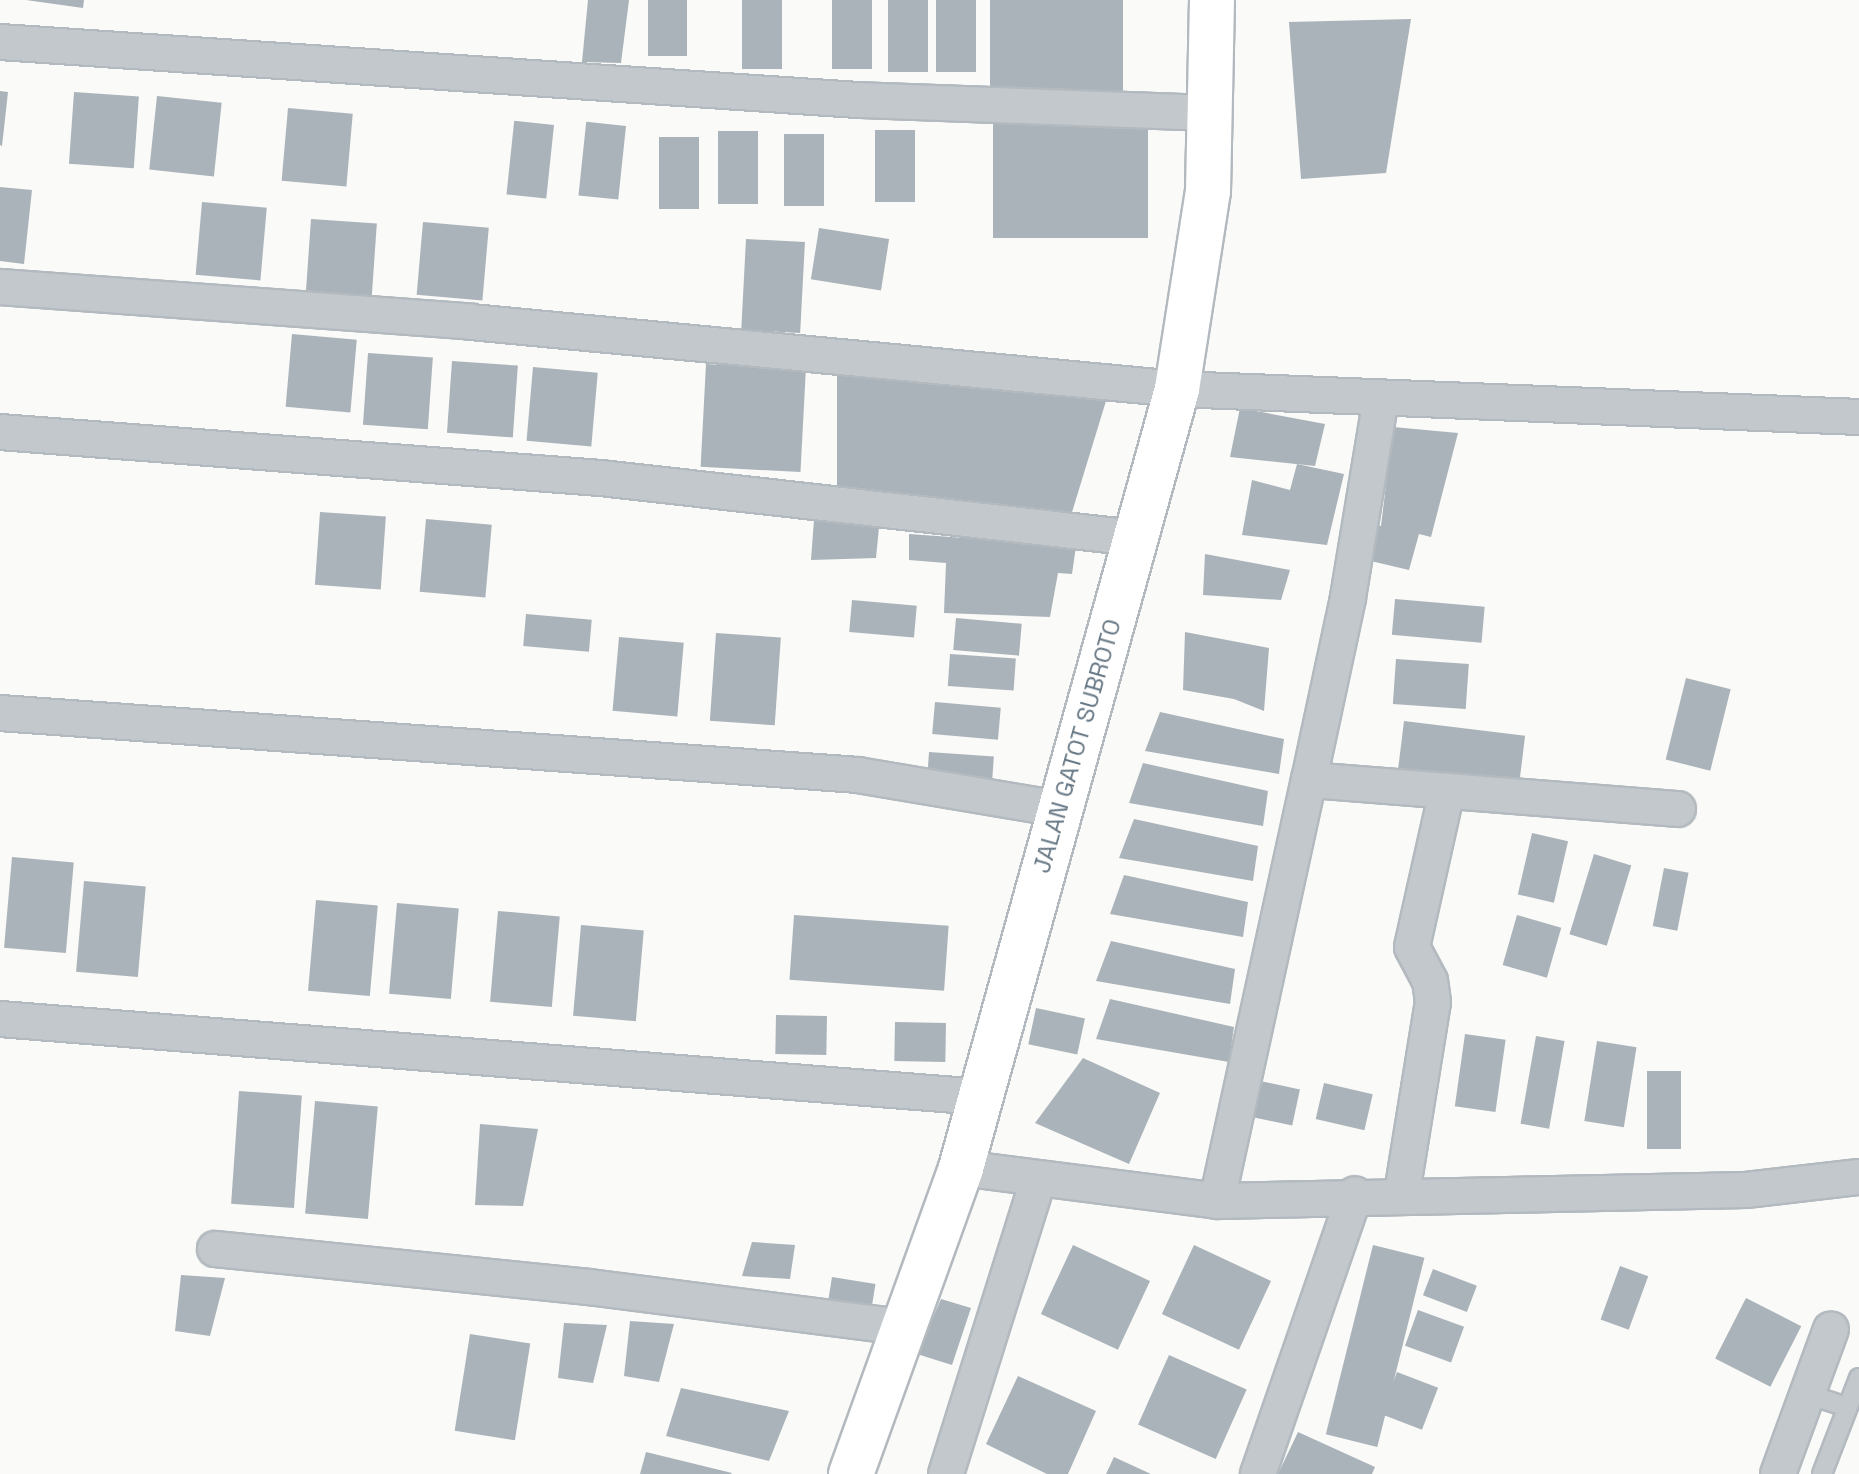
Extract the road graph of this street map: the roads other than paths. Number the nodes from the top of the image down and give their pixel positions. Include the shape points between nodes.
1 (1212, 0) edge
2 (0, 42) edge
3 (1214, 113) junction
4 (0, 287) edge
5 (1177, 389) junction
6 (1381, 398) junction
7 (1859, 417) edge
8 (0, 432) edge
9 (1135, 538) junction
10 (0, 713) edge
11 (1309, 780) junction
12 (1447, 791) junction
13 (1059, 809) junction
14 (1678, 809) dead end
15 (0, 1019) edge
16 (981, 1097) junction
17 (961, 1168) junction
18 (1859, 1177) edge
19 (1038, 1180) junction
20 (1402, 1193) junction
21 (1355, 1194) junction
22 (1217, 1201) junction
23 (215, 1249) dead end
24 (907, 1328) junction
25 (1831, 1329) dead end
26 (1859, 1378) edge
27 (1807, 1394) junction
28 (1847, 1407) junction
29 (851, 1474) edge
30 (946, 1474) edge
31 (1258, 1474) edge
32 (1778, 1474) edge
33 (1822, 1474) edge

1 - 3 street, JALAN GATOT SUBROTO
2 - 3 street via 858,100
3 - 5 street, JALAN GATOT SUBROTO via 1208,191
4 - 5 street via 533,327
5 - 6 street
5 - 9 street, JALAN GATOT SUBROTO
6 - 7 street
6 - 11 street via 1348,598
8 - 9 street via 601,478
9 - 13 street, JALAN GATOT SUBROTO
10 - 13 street via 858,775
11 - 12 street
11 - 22 street
12 - 14 street
12 - 20 street via 1412,947 1430,981 1433,1002
13 - 16 street, JALAN GATOT SUBROTO
15 - 16 street
16 - 17 street, JALAN GATOT SUBROTO
17 - 19 street
17 - 24 street, JALAN GATOT SUBROTO
18 - 20 street via 1730,1190
19 - 22 street
19 - 30 street
20 - 21 street
21 - 22 street
21 - 31 street
23 - 24 street
24 - 29 street, JALAN GATOT SUBROTO
25 - 27 street
26 - 28 lane
27 - 28 lane
27 - 32 street
28 - 33 lane

